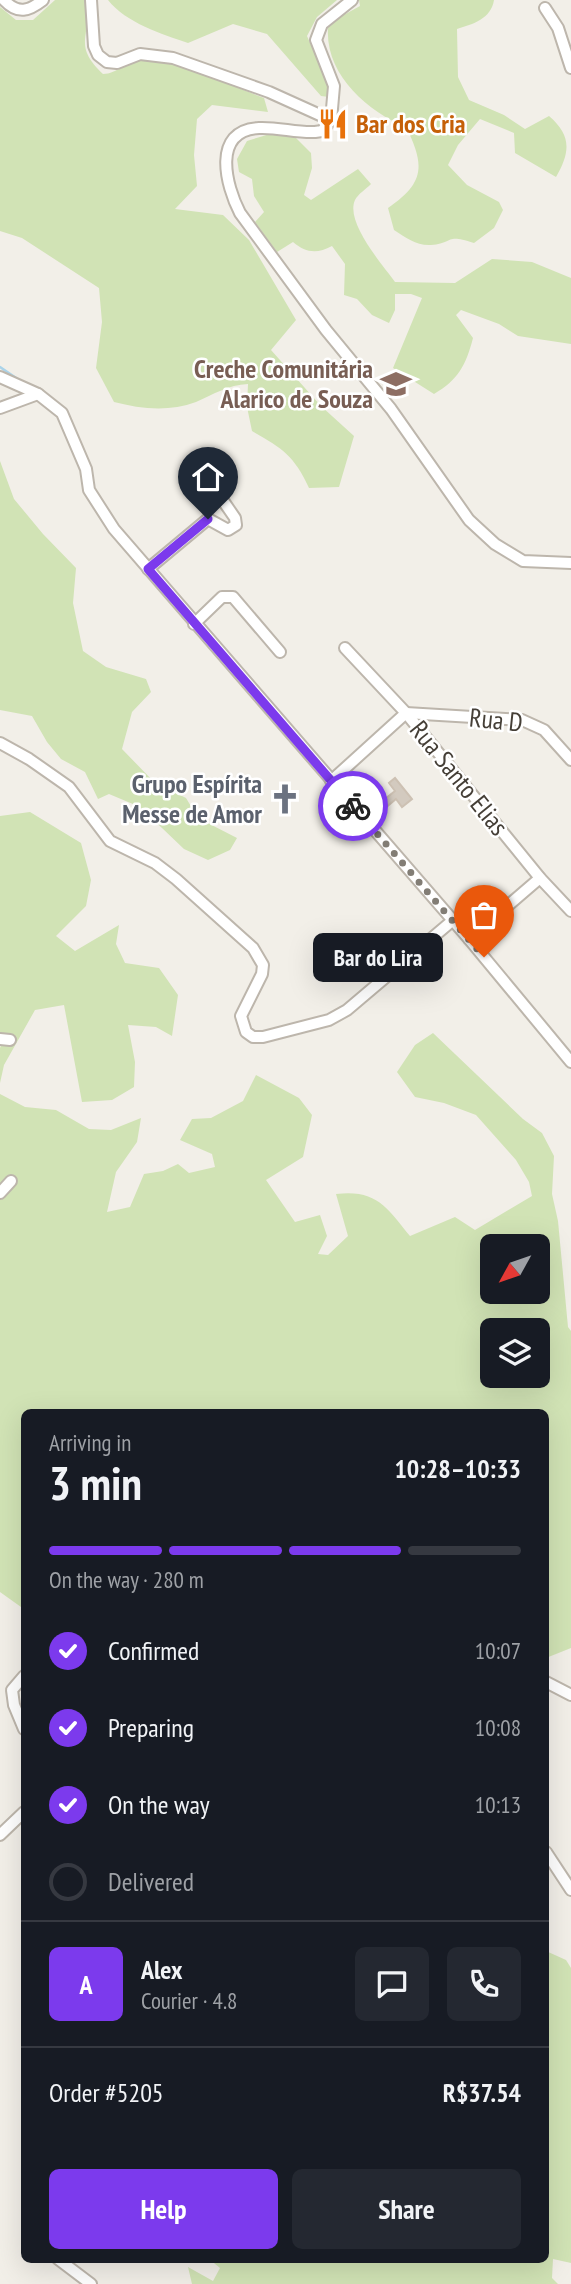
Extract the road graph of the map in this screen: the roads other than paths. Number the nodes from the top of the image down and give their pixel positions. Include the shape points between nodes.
1 (4, 0) edge
2 (43, 0) edge
3 (92, 0) edge
4 (352, 0) edge
5 (545, 8) dead end
6 (571, 68) edge
7 (331, 120) junction
8 (0, 377) edge
9 (38, 394) junction
10 (0, 408) edge
11 (197, 463) dead end
12 (571, 563) edge
13 (148, 569) junction
14 (194, 624) junction
15 (345, 648) dead end
16 (280, 652) dead end
17 (406, 713) junction
18 (0, 743) edge
19 (571, 760) edge
20 (331, 781) junction
21 (540, 878) junction
22 (571, 911) edge
23 (452, 921) junction
24 (469, 939) junction
25 (571, 1041) edge
26 (560, 1049) junction
27 (571, 1062) edge
28 (11, 1181) dead end
29 (0, 1193) edge
30 (21, 1680) edge
31 (549, 1684) edge
32 (571, 1695) edge
33 (21, 1722) edge
34 (21, 1815) edge
35 (0, 1835) edge
36 (549, 1857) edge
37 (571, 1890) edge
38 (63, 2263) edge
39 (91, 2284) edge

1 - 2 street via 23,11
3 - 7 street via 94,46 107,62 140,54 173,58
4 - 7 street via 322,24 316,40 334,86
5 - 6 street via 558,28
7 - 12 street via 322,131 258,128 233,141 225,162 236,205 469,520 513,557
8 - 9 street
9 - 10 street
9 - 13 street via 62,413 98,507
11 - 13 street via 236,524 228,530 208,519
13 - 14 street
14 - 16 street via 222,597 233,597
14 - 20 street
15 - 17 street, Rua Santo Elias
17 - 19 street, Rua D via 522,720 544,730
17 - 20 street
17 - 21 street, Rua Santo Elias
18 - 23 street via 69,787 110,841 155,863 253,948 263,965 262,974 241,1016 246,1032 253,1037 276,1036 337,1016
20 - 23 street
21 - 22 street, Rua Santo Elias
21 - 24 street
23 - 24 street
24 - 26 street
25 - 26 street
26 - 27 street
28 - 29 street
30 - 33 street via 12,1690
31 - 32 street
34 - 35 street
36 - 37 street
38 - 39 street

